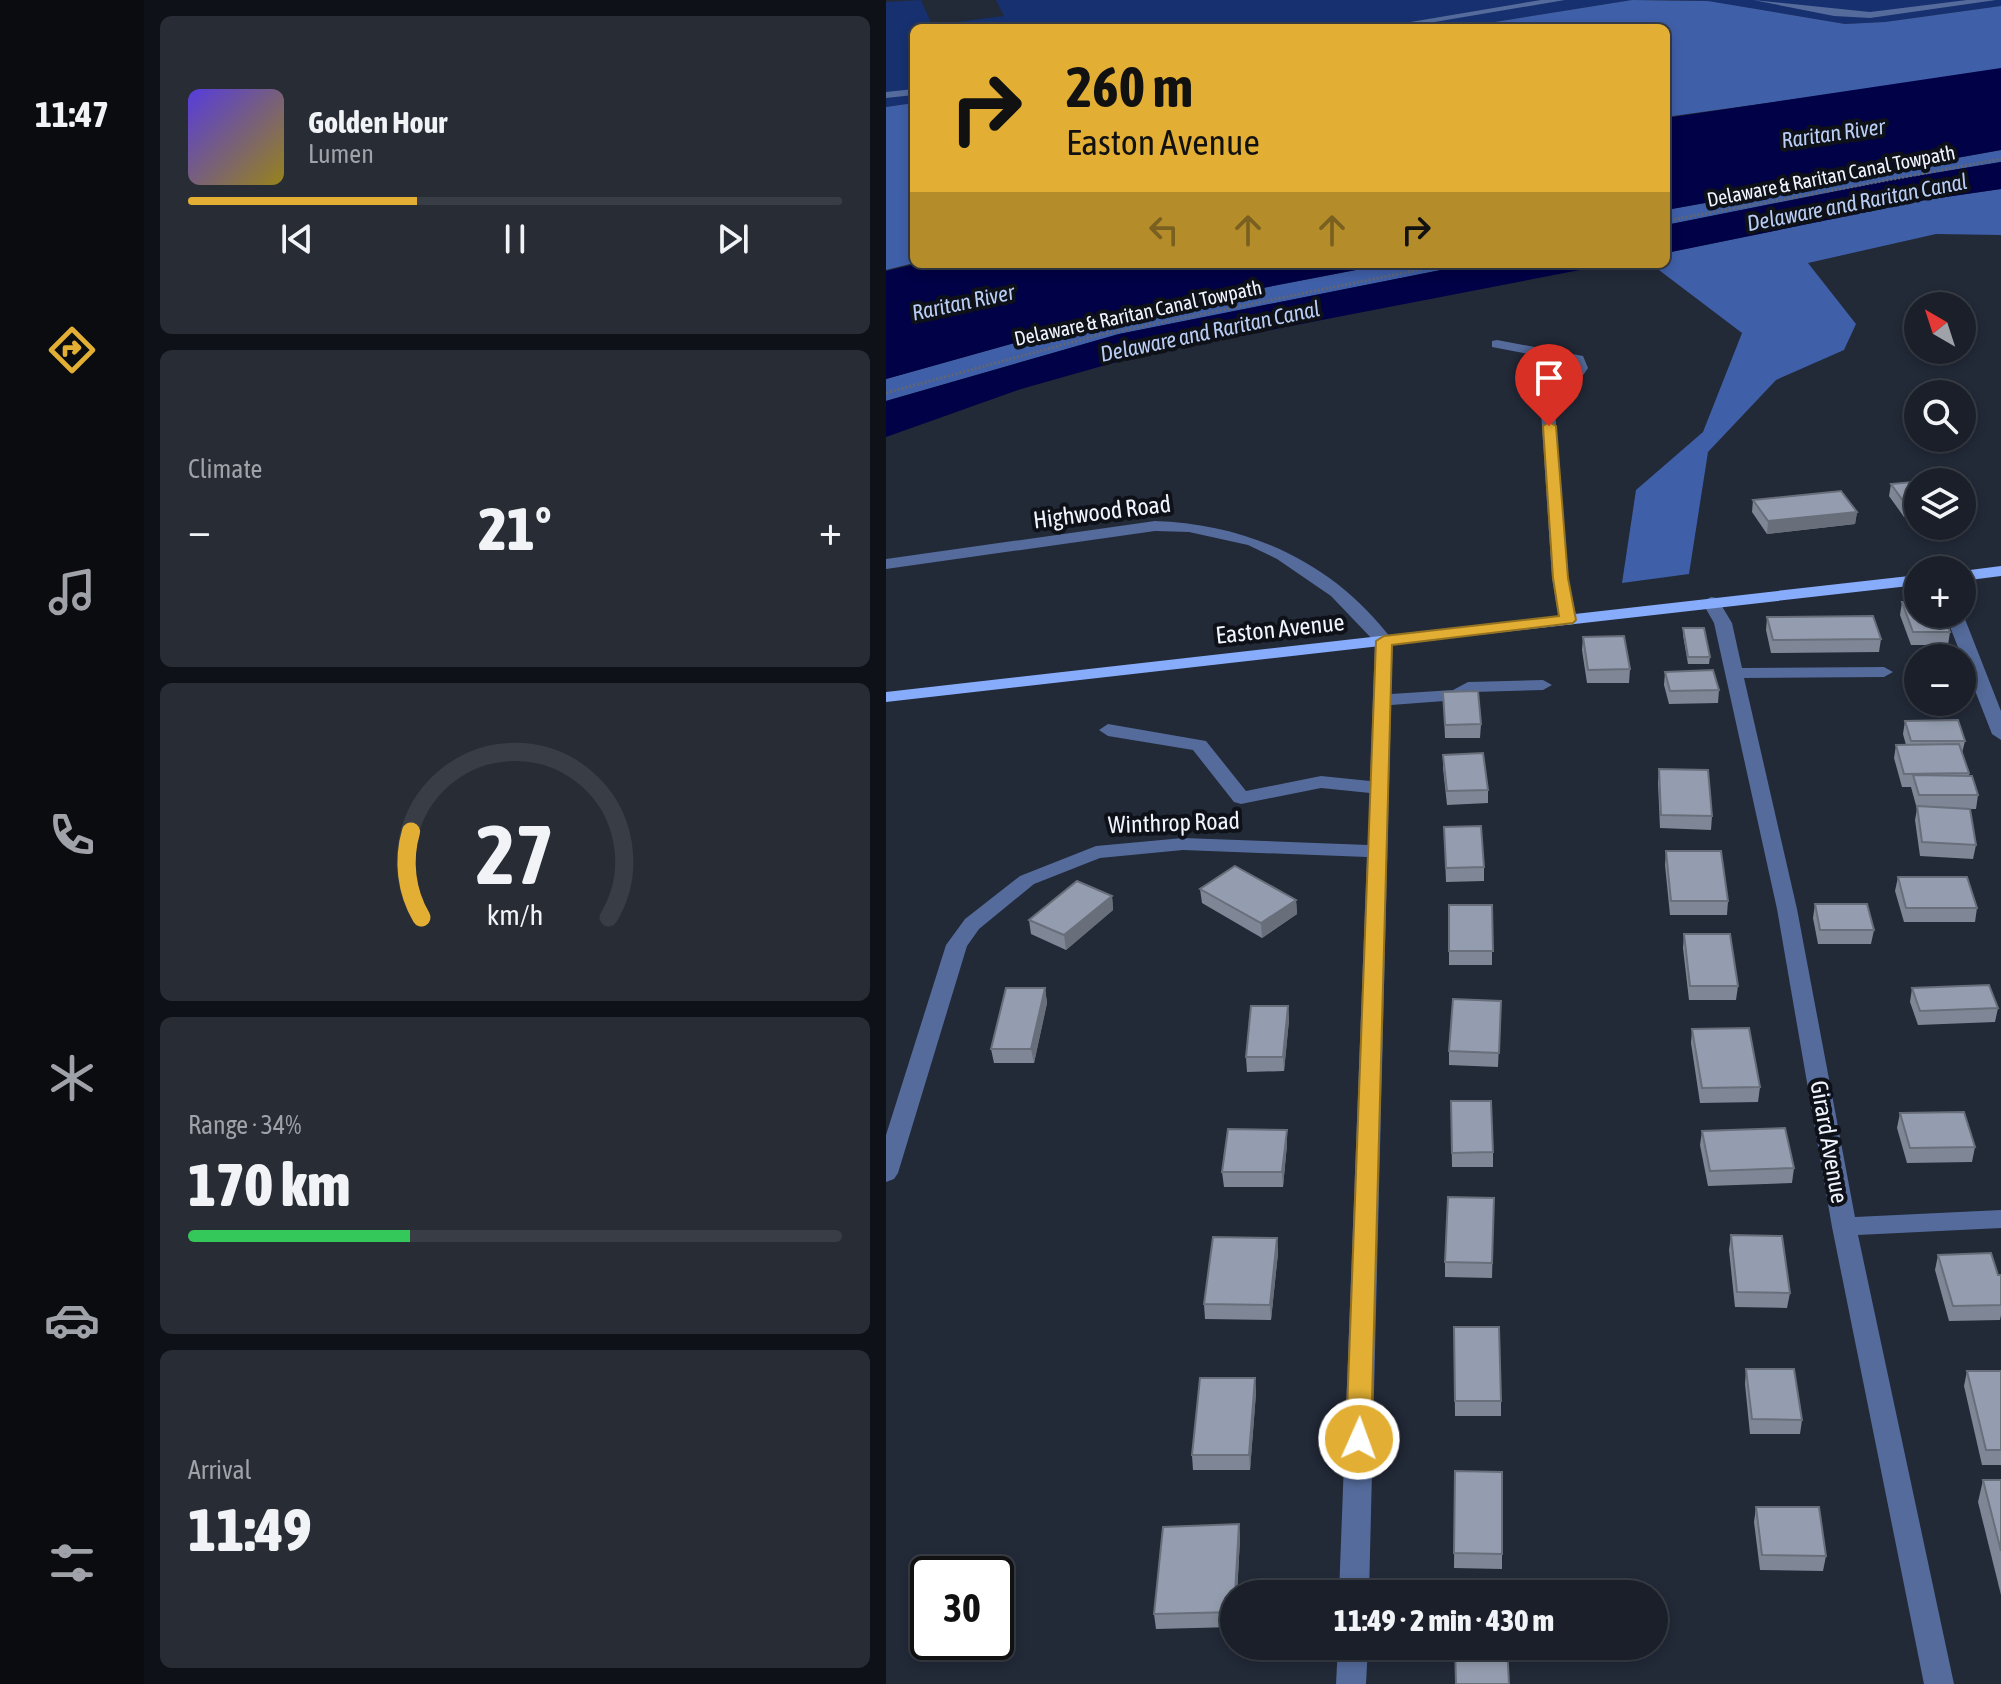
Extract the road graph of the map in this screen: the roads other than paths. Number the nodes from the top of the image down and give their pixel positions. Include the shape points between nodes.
1 (1560, 0) edge
2 (1758, 0) edge
3 (1991, 0) edge
4 (1406, 24) edge
5 (910, 92) edge
6 (886, 95) edge
7 (1497, 344) dead end
8 (886, 564) edge
9 (2001, 571) edge
10 (1976, 574) edge
11 (1904, 581) edge
12 (1711, 602) junction
13 (1568, 620) junction
14 (1959, 628) edge
15 (1384, 641) junction
16 (1884, 672) dead end
17 (1734, 673) junction
18 (1543, 685) dead end
19 (886, 697) edge
20 (1382, 700) junction
21 (1108, 730) dead end
22 (2001, 734) edge
23 (1378, 788) junction
24 (1376, 851) junction
25 (886, 1173) edge
26 (2001, 1219) edge
27 (1844, 1227) junction
28 (1354, 1580) edge
29 (1352, 1660) edge
30 (1351, 1684) edge
31 (1939, 1684) edge

1 - 4 street
2 - 3 street via 1870,15
5 - 6 street
7 - 13 street via 1578,359 1581,368 1547,396 1560,578
8 - 15 street, Highwood Road via 1155,526 1224,531 1304,567 1355,606
9 - 10 main road
11 - 12 main road, Easton Avenue
12 - 13 main road, Easton Avenue
12 - 17 street, Girard Avenue via 1723,623
13 - 15 main road, Easton Avenue
14 - 22 street
15 - 19 main road, Easton Avenue
15 - 20 street
16 - 17 street
17 - 27 street, Girard Avenue via 1787,909
18 - 20 street via 1468,687 1458,695
20 - 23 street
21 - 23 street via 1199,745 1241,798 1321,782
23 - 24 street
24 - 25 street, Winthrop Road via 1183,844 1096,852 1027,880 972,924 957,945
24 - 28 street
26 - 27 street
27 - 31 street, Girard Avenue
29 - 30 street

